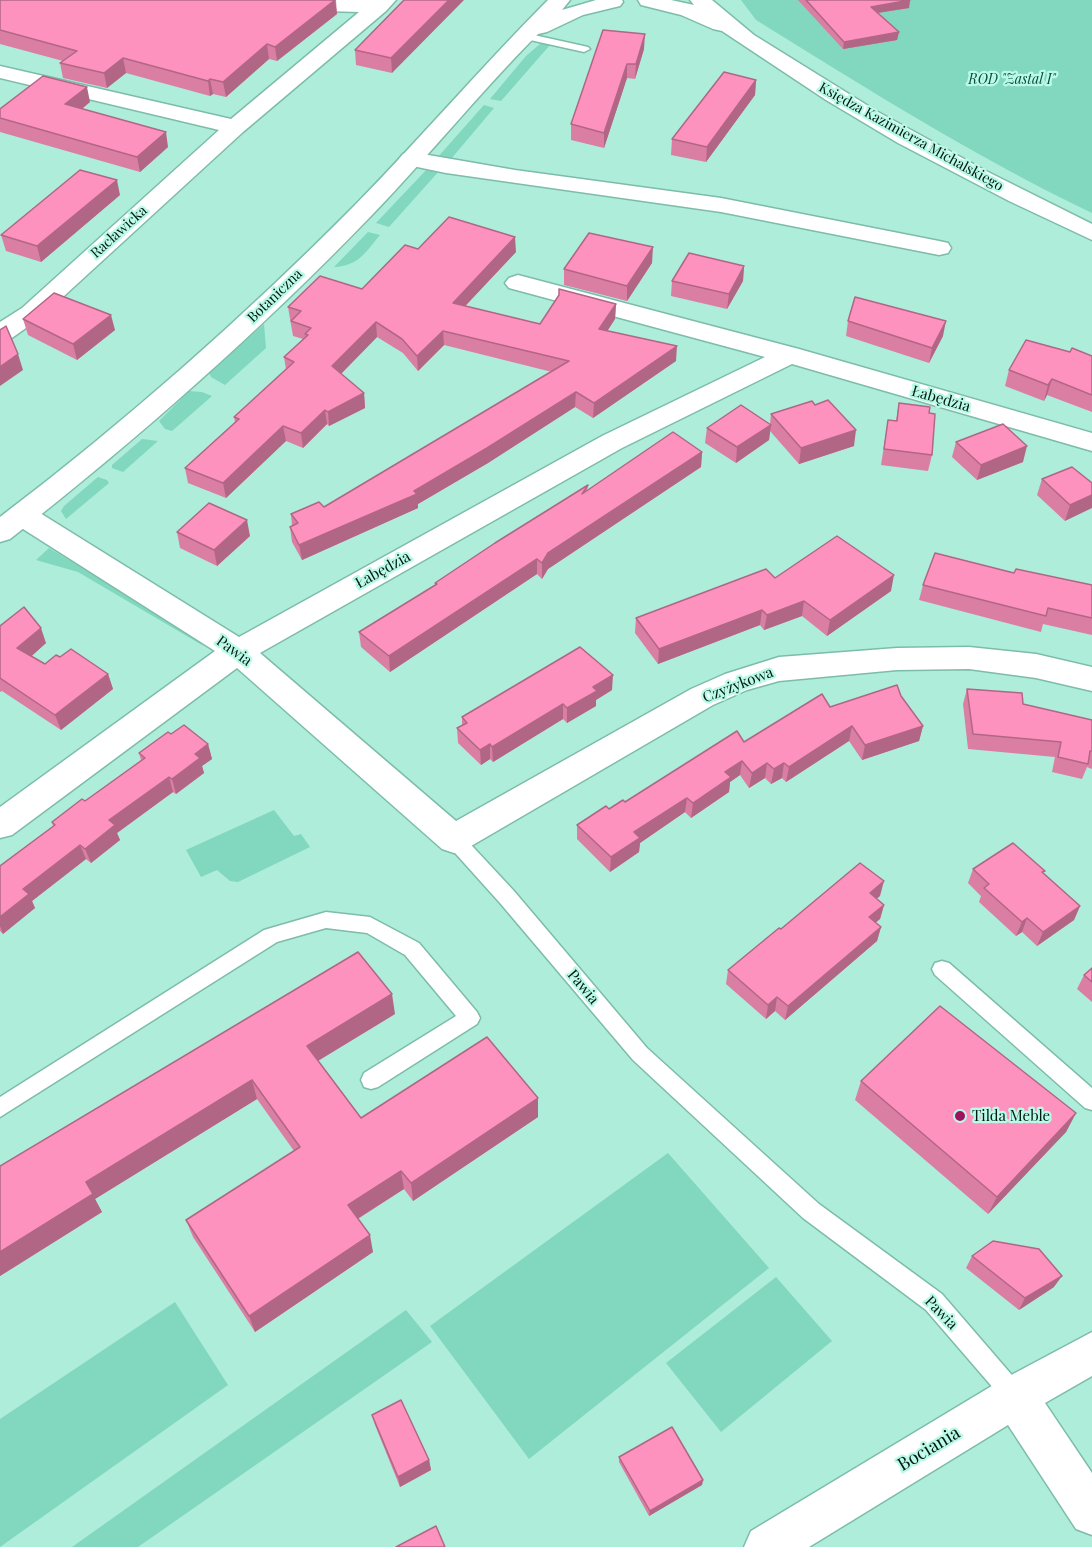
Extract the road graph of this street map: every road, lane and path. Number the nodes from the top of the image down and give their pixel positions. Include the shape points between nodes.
1 (560, 0) edge
2 (700, 0) edge
3 (608, 1) edge
4 (650, 1) edge
5 (273, 3) edge
6 (383, 3) edge
7 (736, 32) junction
8 (525, 36) junction
9 (584, 49) dead end
10 (9, 75) edge
11 (0, 91) edge
12 (235, 127) junction
13 (411, 159) junction
14 (1092, 233) edge
15 (939, 248) dead end
16 (518, 283) dead end
17 (0, 334) edge
18 (790, 355) junction
19 (1092, 442) edge
20 (11, 524) edge
21 (238, 651) junction
22 (1092, 679) edge
23 (0, 825) edge
24 (454, 839) junction
25 (942, 969) dead end
26 (371, 1080) dead end
27 (1092, 1101) edge
28 (0, 1108) edge
29 (1092, 1353) edge
30 (1015, 1396) junction
31 (1092, 1513) edge
32 (767, 1547) edge

1 - 8 street, Botaniczna
2 - 7 street, Księdza Kazimierza Michalskiego
3 - 4 street, Botaniczna
3 - 8 street, Botaniczna
4 - 7 street, Księdza Kazimierza Michalskiego via 687,10
5 - 6 street
6 - 12 street, Racławicka
7 - 14 street, Księdza Kazimierza Michalskiego via 895,131
8 - 9 lane
8 - 13 street, Botaniczna
10 - 11 street
10 - 12 street
12 - 17 street, Racławicka via 31,313
13 - 15 street via 489,174 701,202
13 - 20 street, Botaniczna via 253,318 88,464
16 - 18 street, Łabędzia
18 - 19 street, Łabędzia
18 - 21 street, Łabędzia via 612,442
20 - 21 street, Pawia
21 - 23 street, Łabędzia
21 - 24 street, Pawia
22 - 24 street, Czyżykowa via 1036,666 969,658 897,659 779,669 702,697
24 - 30 lane, Pawia via 640,1054 811,1210 934,1302
25 - 27 lane
26 - 28 lane via 470,1018 412,949 370,925 326,920 271,936
29 - 30 street, Bociania
30 - 31 street, Pawia
30 - 32 street, Bociania

